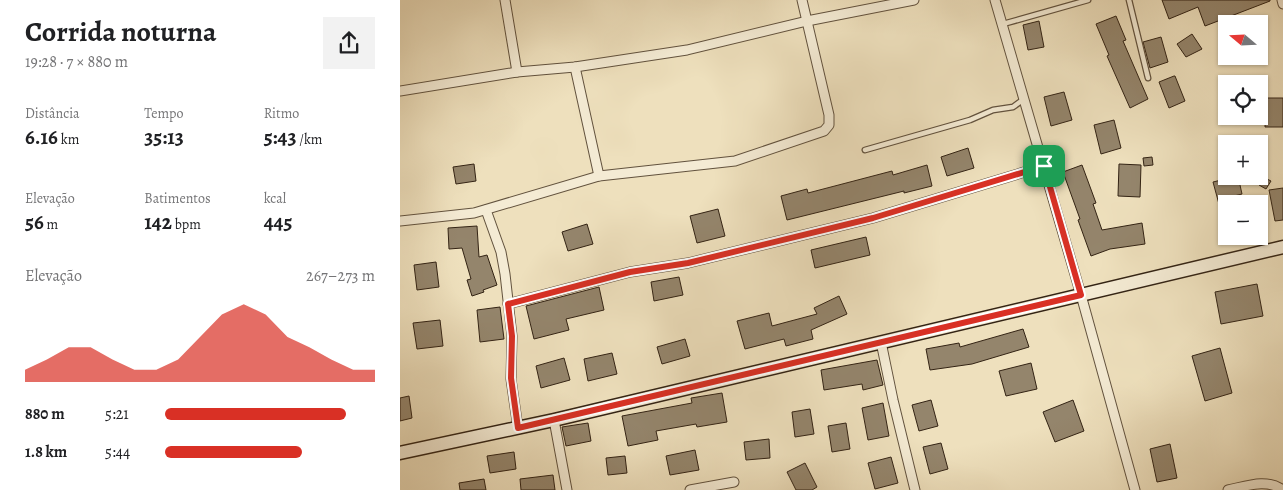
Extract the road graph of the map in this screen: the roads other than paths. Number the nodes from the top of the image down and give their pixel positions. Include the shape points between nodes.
1 (505, 0) edge
2 (802, 0) edge
3 (914, 0) edge
4 (995, 0) edge
5 (1088, 0) edge
6 (1129, 0) edge
7 (1282, 0) edge
8 (1283, 4) edge
9 (807, 21) junction
10 (1003, 24) junction
11 (575, 67) junction
12 (517, 72) junction
13 (1148, 78) dead end
14 (400, 91) edge
15 (1024, 99) junction
16 (865, 150) dead end
17 (1044, 166) junction
18 (599, 176) junction
19 (486, 210) junction
20 (400, 221) edge
21 (1283, 248) edge
22 (1081, 295) junction
23 (508, 304) junction
24 (881, 342) junction
25 (554, 420) junction
26 (518, 428) junction
27 (400, 453) edge
28 (734, 482) dead end
29 (567, 490) edge
30 (690, 490) edge
31 (915, 490) edge
32 (1135, 490) edge
33 (1228, 490) edge
34 (1282, 490) edge

1 - 12 street
2 - 9 street
3 - 9 street
4 - 10 street
5 - 10 lane
6 - 13 lane
7 - 8 street
9 - 11 street via 687,50
9 - 18 street via 829,115 829,125 824,131 735,161
10 - 15 street
11 - 12 street
11 - 18 street
12 - 14 street
15 - 16 lane via 1013,107
15 - 17 street
17 - 22 street
17 - 23 street via 863,221 688,263 630,272
18 - 19 street
19 - 20 street
19 - 23 street via 501,252
21 - 22 street
22 - 24 street
22 - 32 street
23 - 26 street via 512,336 511,378
24 - 25 street
24 - 31 street
25 - 26 street
25 - 29 street
26 - 27 street
28 - 30 street
33 - 34 street via 1261,483 1270,483

